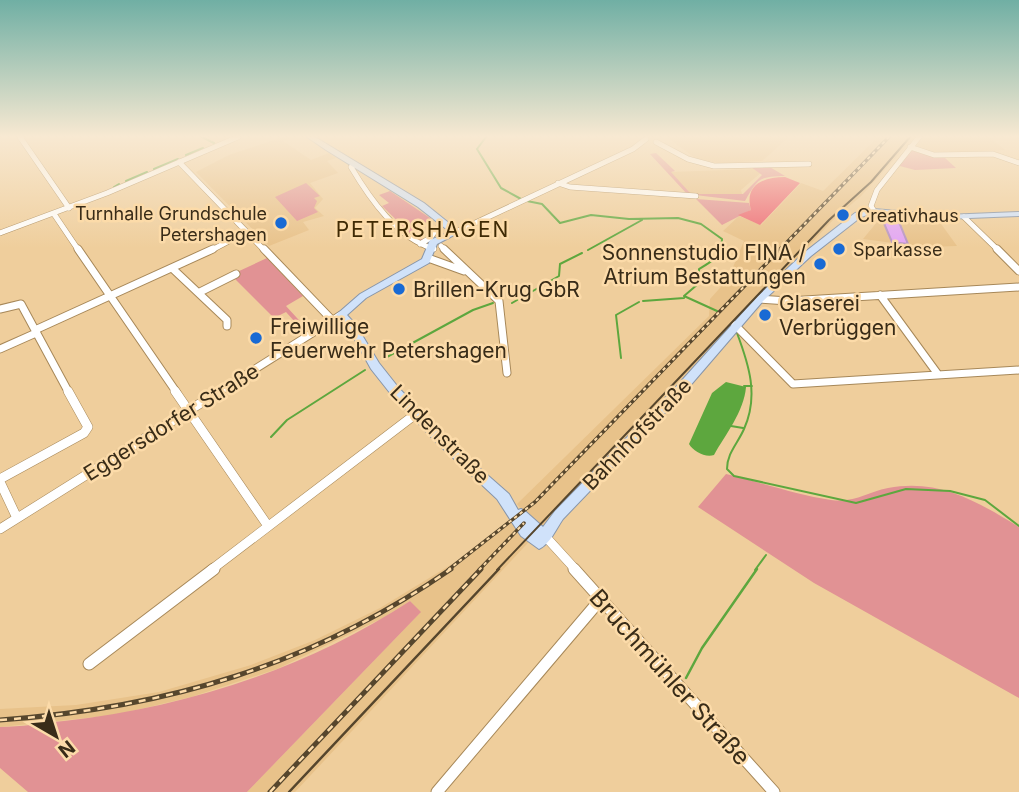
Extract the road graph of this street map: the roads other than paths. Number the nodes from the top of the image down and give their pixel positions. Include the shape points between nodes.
1 (46, 174) edge
2 (150, 174) edge
3 (190, 174) edge
4 (355, 174) edge
5 (366, 174) edge
6 (578, 174) edge
7 (889, 174) edge
8 (370, 177) junction
9 (359, 181) junction
10 (558, 183) junction
11 (696, 196) dead end
12 (69, 208) junction
13 (874, 212) junction
14 (54, 214) junction
15 (1019, 214) edge
16 (964, 217) junction
17 (439, 226) dead end
18 (246, 232) junction
19 (456, 232) junction
20 (0, 233) edge
21 (420, 244) junction
22 (433, 252) junction
23 (173, 269) junction
24 (464, 271) junction
25 (1019, 271) edge
26 (236, 274) dead end
27 (1019, 287) edge
28 (200, 292) junction
29 (880, 295) junction
30 (109, 297) junction
31 (760, 299) junction
32 (0, 309) edge
33 (337, 318) junction
34 (735, 325) junction
35 (227, 326) dead end
36 (36, 331) junction
37 (0, 349) edge
38 (1019, 370) edge
39 (508, 373) dead end
40 (937, 373) junction
41 (189, 411) junction
42 (417, 414) junction
43 (0, 481) edge
44 (17, 518) junction
45 (268, 526) junction
46 (0, 529) edge
47 (542, 540) junction
48 (600, 600) junction
49 (89, 663) dead end
50 (437, 792) edge
51 (774, 792) edge

1 - 12 street
2 - 12 street
3 - 18 street
4 - 9 street
5 - 8 main road
6 - 10 street
7 - 13 street via 877,190 871,206
8 - 9 street
8 - 19 main road via 415,201
9 - 21 street via 371,199
10 - 11 street
10 - 19 street
12 - 14 street
13 - 16 main road
13 - 31 main road, Bahnhofstraße via 858,215 833,234
14 - 20 street
14 - 30 street
15 - 16 main road
16 - 25 street
17 - 21 street
18 - 23 street
18 - 33 street
19 - 22 main road via 439,242
21 - 22 street
22 - 24 street
22 - 24 street
22 - 33 main road via 426,266 354,304
23 - 28 street via 196,294
23 - 30 street
24 - 39 street via 499,301
26 - 28 street
27 - 29 street
28 - 35 street via 227,320
29 - 31 street
29 - 40 street
30 - 36 street
30 - 41 street
31 - 34 main road, Bahnhofstraße
32 - 36 street via 22,304
33 - 41 street, Eggersdorfer Straße
33 - 42 main road, Lindenstraße via 351,325 377,368
34 - 40 street via 793,384
34 - 47 main road, Bahnhofstraße via 694,375 559,515
36 - 37 street
36 - 43 street via 88,427
38 - 40 street
41 - 44 street, Eggersdorfer Straße
41 - 45 street
42 - 45 street
42 - 47 main road, Lindenstraße
43 - 44 street
44 - 46 street, Eggersdorfer Straße
45 - 49 street
47 - 48 street, Bruchmühler Straße
48 - 50 street
48 - 51 street, Bruchmühler Straße

